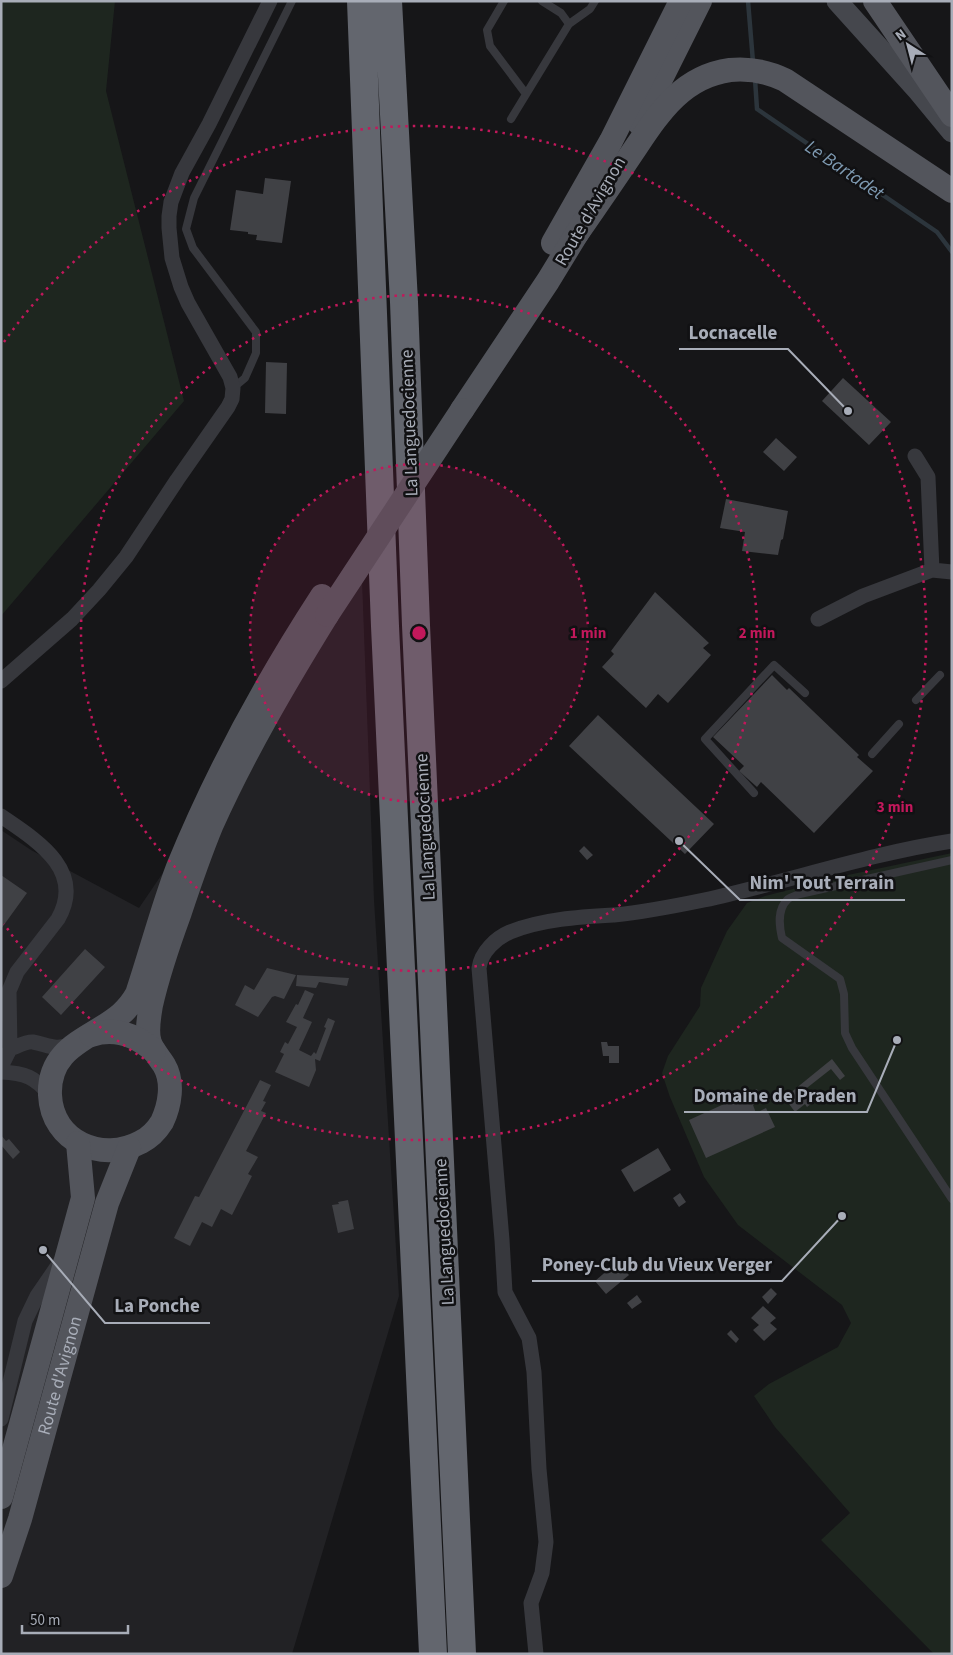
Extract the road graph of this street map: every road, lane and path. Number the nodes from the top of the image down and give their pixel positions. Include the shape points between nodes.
1 (270, 1) edge
2 (292, 1) edge
3 (361, 1) edge
4 (388, 1) edge
5 (504, 1) edge
6 (542, 1) edge
7 (595, 1) edge
8 (681, 1) edge
9 (700, 1) edge
10 (836, 1) edge
11 (874, 1) edge
12 (569, 24) junction
13 (526, 94) junction
14 (952, 115) edge
15 (510, 118) dead end
16 (952, 132) edge
17 (952, 191) edge
18 (576, 235) junction
19 (233, 388) junction
20 (456, 407) junction
21 (916, 456) dead end
22 (932, 570) junction
23 (952, 572) edge
24 (325, 606) junction
25 (818, 619) dead end
26 (940, 675) dead end
27 (1, 681) edge
28 (806, 693) dead end
29 (916, 700) dead end
30 (899, 724) dead end
31 (872, 754) dead end
32 (754, 793) dead end
33 (1, 816) edge
34 (952, 841) edge
35 (952, 860) edge
36 (78, 1041) junction
37 (10, 1049) junction
38 (154, 1051) junction
39 (1, 1067) edge
40 (1, 1072) edge
41 (50, 1095) junction
42 (78, 1143) junction
43 (130, 1148) junction
44 (952, 1198) edge
45 (74, 1235) junction
46 (1, 1419) edge
47 (1, 1496) edge
48 (1, 1576) edge
49 (433, 1654) edge
50 (462, 1654) edge
51 (536, 1654) edge

1 - 19 street via 182,173 171,202 172,258 181,287
2 - 19 lane via 194,198 186,229 192,248 256,332 256,353 245,378
3 - 49 highway, La Languedocienne via 386,636
4 - 50 highway, La Languedocienne via 404,302
5 - 13 lane via 487,30 490,46
6 - 12 lane via 561,12
7 - 12 lane via 590,9
8 - 20 main road, Route d'Avignon via 611,141
9 - 18 main road, Route d'Avignon via 635,131
10 - 16 main road
11 - 14 main road
12 - 13 lane
13 - 15 lane
17 - 18 main road via 785,80 763,72 734,70 707,75 672,99
18 - 20 main road, Route d'Avignon via 548,281
19 - 27 street via 232,399 224,414 126,557 72,619
20 - 24 main road, bridge
21 - 22 street via 928,477
22 - 23 street
22 - 25 street via 863,596
24 - 36 main road via 272,676 222,769 178,869 132,1003 120,1015
24 - 38 main road via 246,754 196,864 151,1007 148,1035
26 - 29 lane
28 - 32 lane via 774,665 706,739
30 - 31 lane
33 - 37 street via 43,846 56,861 66,884 61,913 17,972 9,991
34 - 51 street via 857,860 705,900 616,915 578,916 526,927 499,938 482,959 479,968 505,1292 529,1338 534,1372 546,1542 542,1573 530,1604
35 - 44 lane via 788,898 780,912 779,924 782,938 840,979 846,1033 852,1048
36 - 37 street via 64,1048 32,1042
36 - 38 main road via 98,1032 112,1031 128,1034
36 - 41 main road via 62,1055 55,1067
37 - 39 street
38 - 43 main road via 165,1067 170,1086 168,1106 160,1124 147,1139
40 - 41 street via 28,1076
41 - 42 main road via 58,1122
42 - 43 main road via 94,1150
42 - 45 main road, Route d'Avignon via 84,1198
43 - 48 main road, Route d'Avignon via 107,1203 20,1520
45 - 46 street via 25,1321
45 - 47 main road, Route d'Avignon

